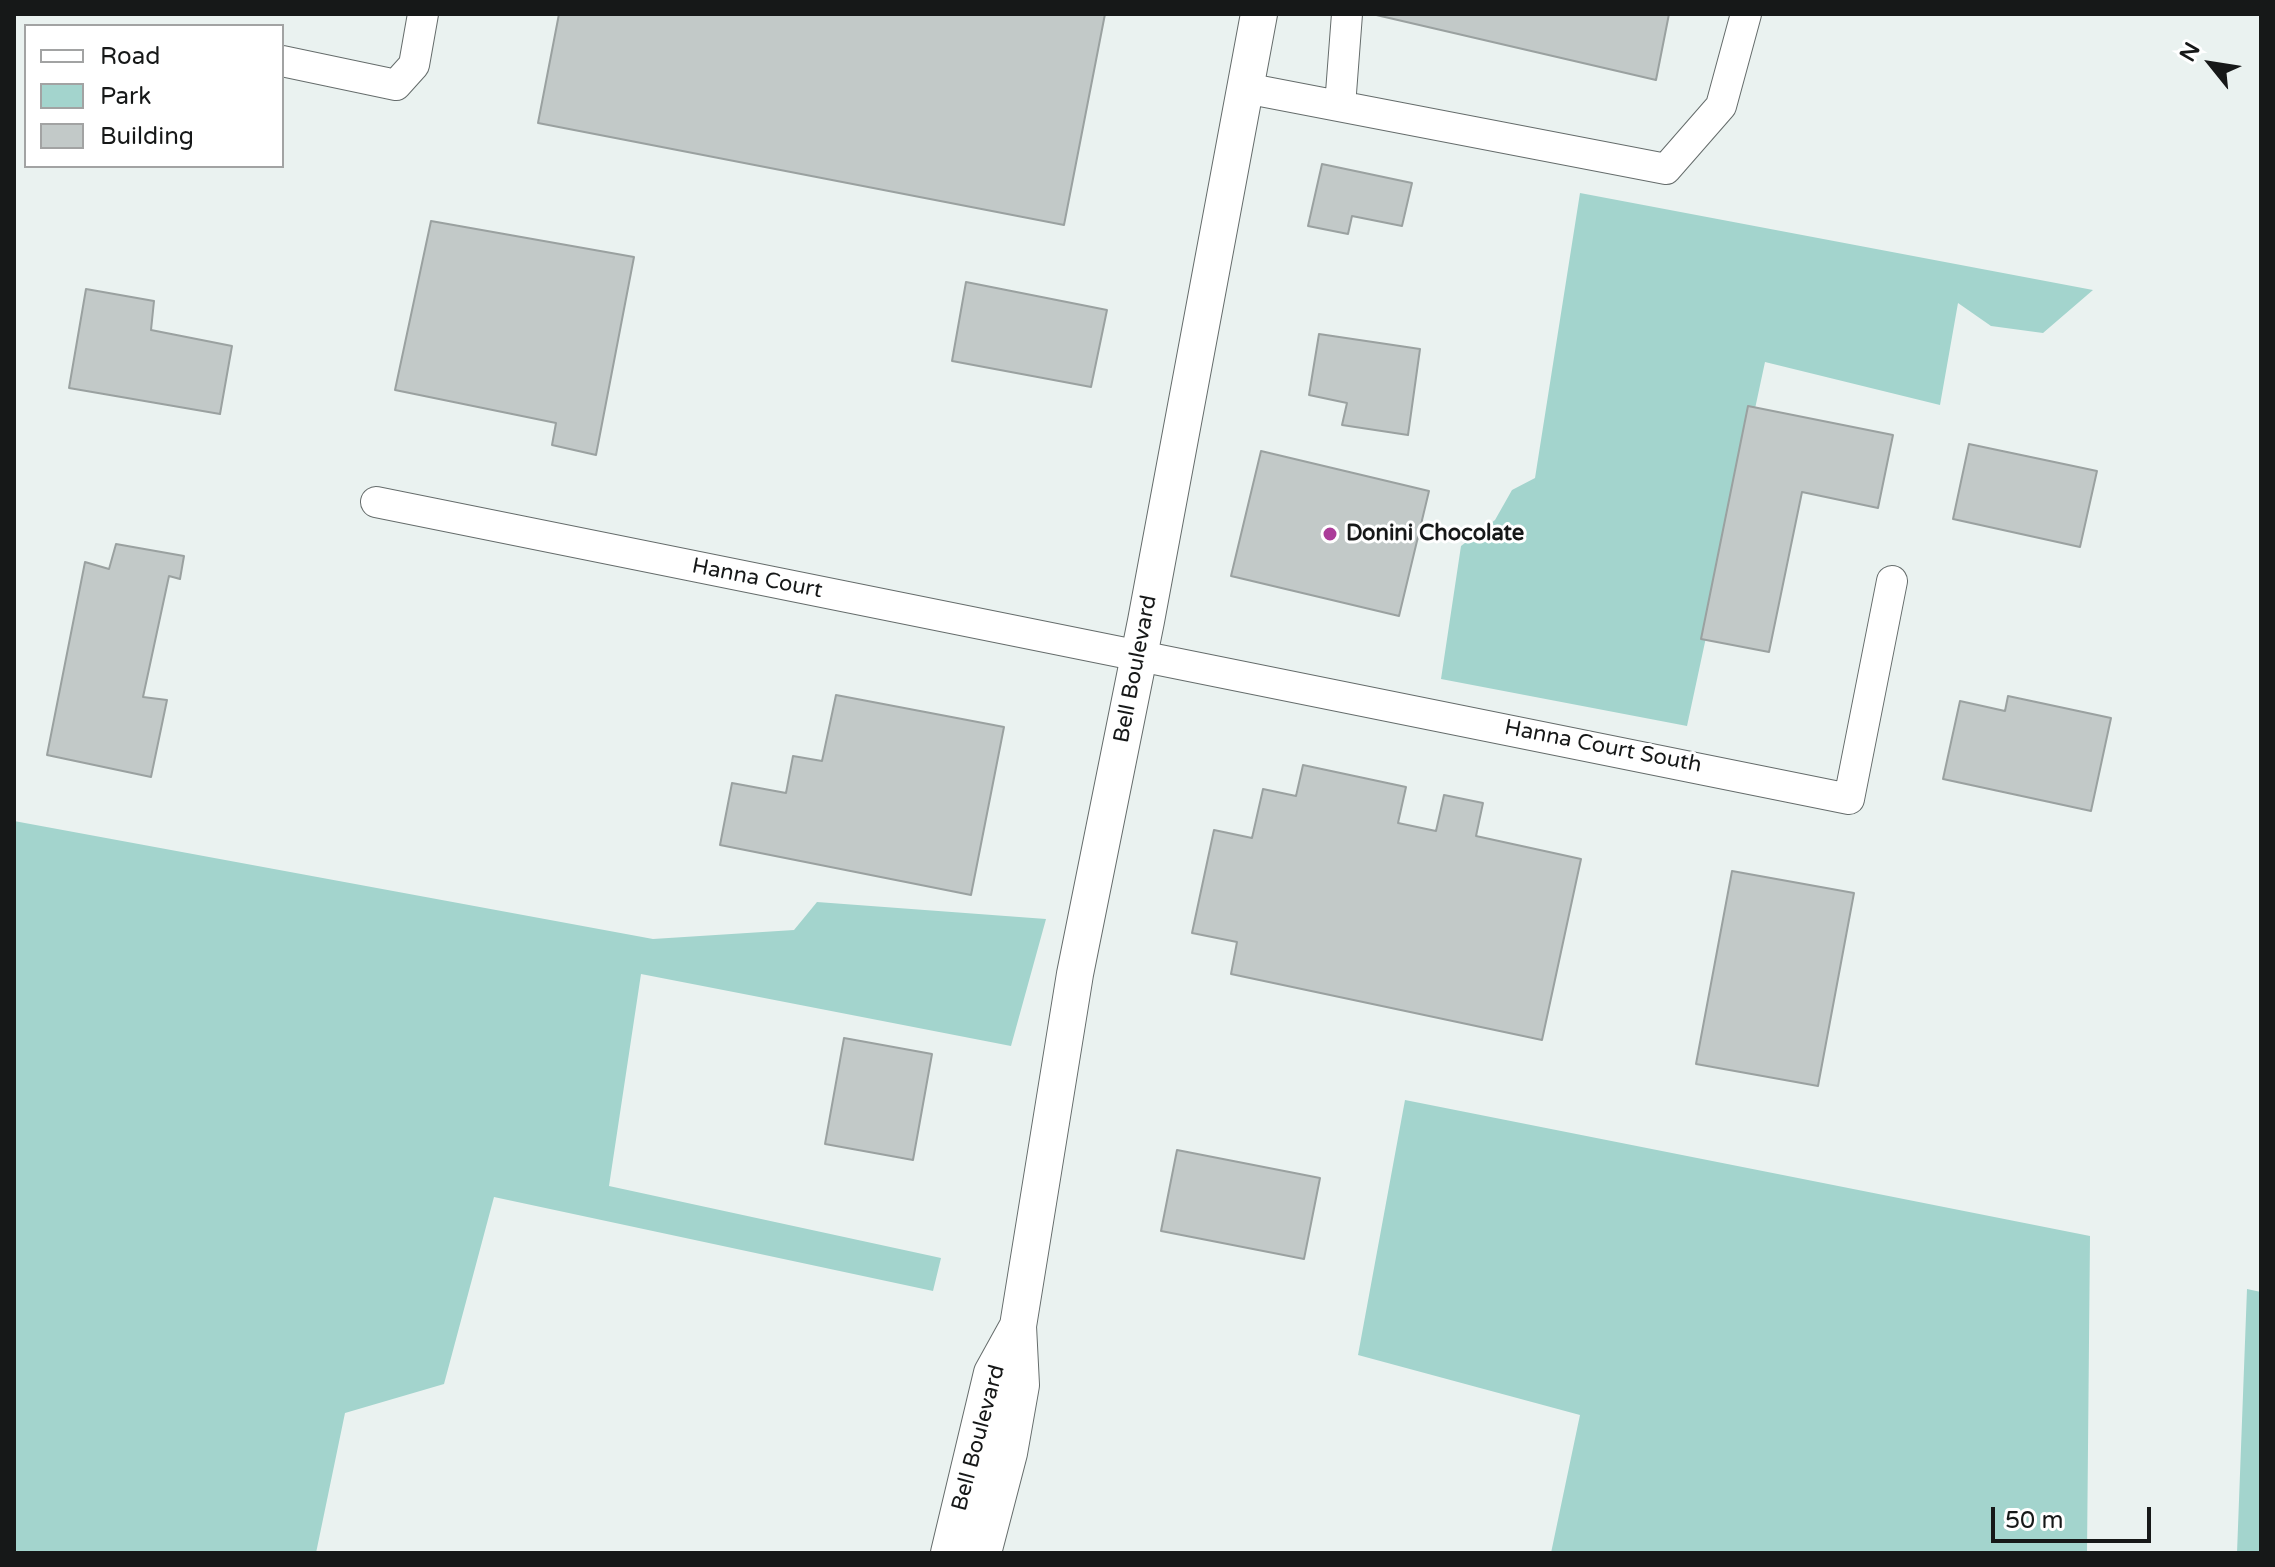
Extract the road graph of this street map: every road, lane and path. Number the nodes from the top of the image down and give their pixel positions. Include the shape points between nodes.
1 (423, 14) edge
2 (1259, 14) edge
3 (1345, 14) edge
4 (1746, 14) edge
5 (284, 61) edge
6 (1245, 88) junction
7 (1340, 106) junction
8 (376, 502) dead end
9 (1892, 581) dead end
10 (1139, 654) junction
11 (1018, 1326) junction
12 (949, 1553) edge
13 (983, 1553) edge

1 - 5 street via 414,65 396,85
2 - 6 main road, Bell Boulevard
3 - 7 street
4 - 7 street via 1721,106 1666,169
6 - 7 street
6 - 10 main road, Bell Boulevard
8 - 10 street, Hanna Court
9 - 10 street, Hanna Court South via 1849,799
10 - 11 main road, Bell Boulevard via 1075,974
11 - 12 main road, Bell Boulevard via 992,1373
11 - 13 main road, Bell Boulevard via 1021,1385

